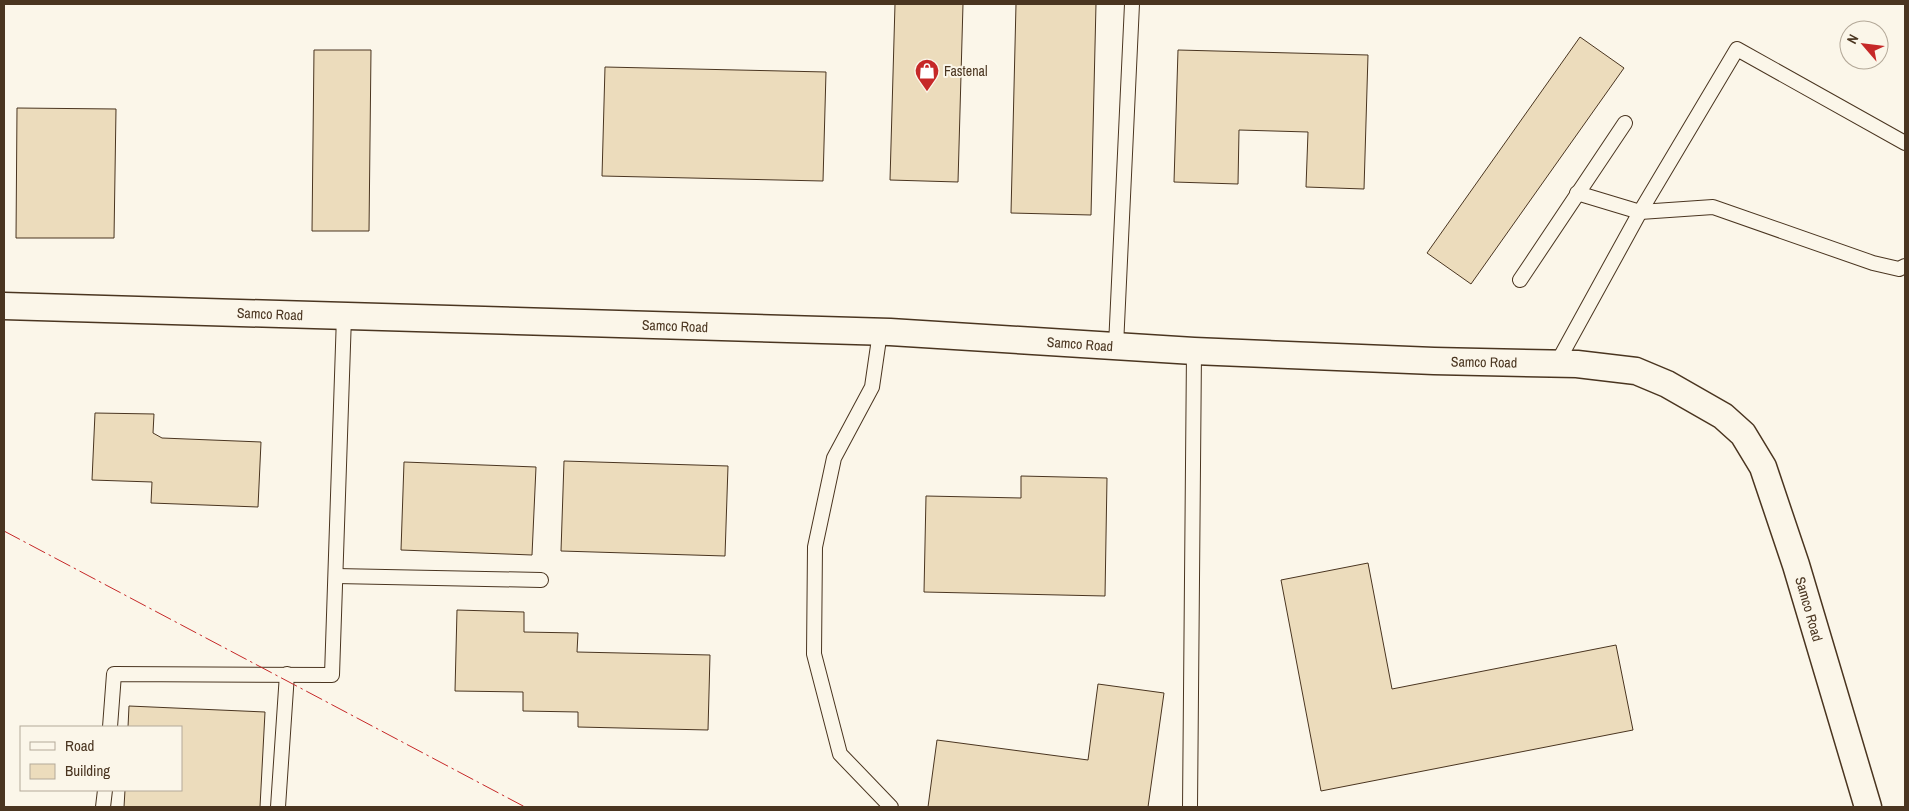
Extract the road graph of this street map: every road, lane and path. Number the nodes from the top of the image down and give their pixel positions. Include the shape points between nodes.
1 (1132, 4) edge
2 (1625, 123) dead end
3 (1905, 143) edge
4 (1577, 193) junction
5 (1640, 212) junction
6 (1905, 266) edge
7 (1520, 280) dead end
8 (4, 306) edge
9 (344, 316) junction
10 (880, 332) junction
11 (1116, 346) junction
12 (1194, 352) junction
13 (1557, 363) junction
14 (336, 576) junction
15 (540, 580) dead end
16 (287, 674) junction
17 (110, 726) edge
18 (104, 791) edge
19 (103, 807) edge
20 (278, 807) edge
21 (891, 807) edge
22 (1190, 807) edge
23 (1868, 807) edge

1 - 11 lane
2 - 4 lane
3 - 5 lane via 1737,49
4 - 5 lane
4 - 7 lane
5 - 6 lane via 1713,207 1873,262 1899,269
5 - 13 lane
8 - 9 street, Samco Road
9 - 10 street, Samco Road
9 - 14 lane
10 - 11 street, Samco Road
10 - 21 lane via 872,386 834,458 815,547 814,654 840,754
11 - 12 street, Samco Road
12 - 13 street, Samco Road
12 - 22 lane
13 - 23 street, Samco Road via 1636,370 1701,402 1742,434 1763,467 1796,565
14 - 15 lane
14 - 16 lane via 332,675
16 - 17 lane via 114,674
16 - 20 lane
18 - 19 lane

